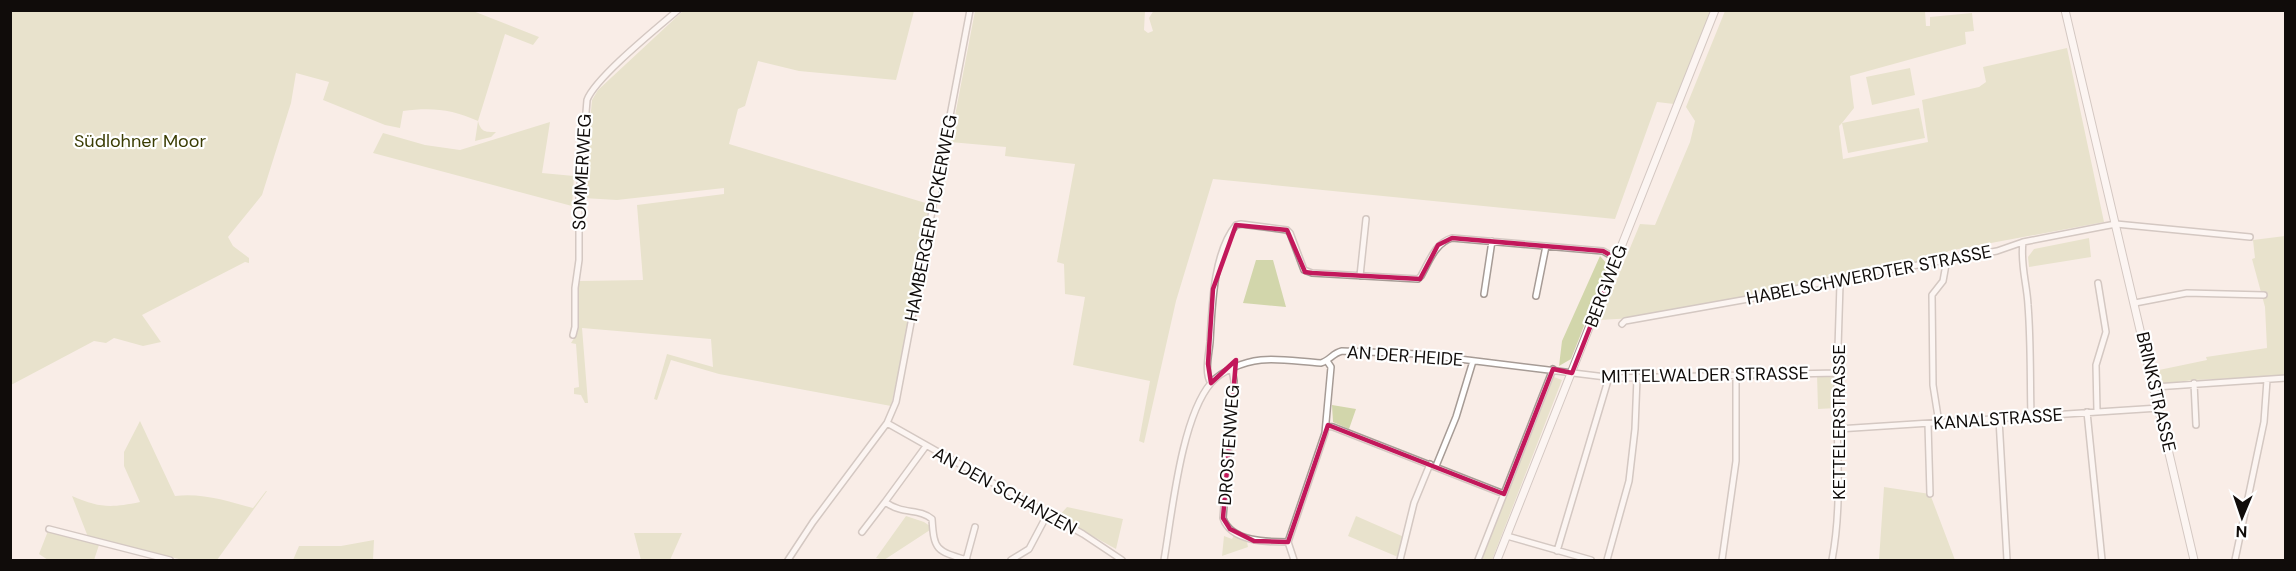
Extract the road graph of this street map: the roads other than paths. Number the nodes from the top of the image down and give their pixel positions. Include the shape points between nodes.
1 (678, 10) edge
2 (970, 10) edge
3 (1715, 10) edge
4 (2065, 10) edge
5 (1366, 219) dead end
6 (2116, 224) junction
7 (2250, 237) dead end
8 (1492, 241) junction
9 (2023, 242) junction
10 (1546, 246) junction
11 (1617, 259) junction
12 (1947, 259) junction
13 (1360, 276) junction
14 (1840, 283) dead end
15 (2098, 284) dead end
16 (1484, 294) dead end
17 (2264, 295) dead end
18 (1536, 296) dead end
19 (2135, 303) junction
20 (1622, 324) dead end
21 (573, 335) dead end
22 (1327, 361) junction
23 (1473, 361) junction
24 (1232, 369) junction
25 (1553, 369) junction
26 (1572, 373) junction
27 (1838, 373) junction
28 (1736, 376) junction
29 (1609, 377) junction
30 (1637, 378) junction
31 (2286, 378) edge
32 (2267, 380) junction
33 (1211, 383) junction
34 (2194, 383) junction
35 (2155, 387) junction
36 (2159, 408) junction
37 (2097, 411) junction
38 (2087, 412) junction
39 (2031, 416) junction
40 (1999, 419) junction
41 (887, 423) junction
42 (1939, 423) junction
43 (1928, 424) junction
44 (2196, 425) dead end
45 (1326, 426) junction
46 (1838, 429) junction
47 (926, 446) junction
48 (1433, 465) junction
49 (1504, 494) junction
50 (1930, 494) dead end
51 (885, 502) junction
52 (1047, 515) junction
53 (975, 527) dead end
54 (49, 529) dead end
55 (862, 532) dead end
56 (1507, 536) junction
57 (1288, 542) junction
58 (1557, 551) junction
59 (1581, 559) edge
60 (966, 560) edge
61 (170, 561) edge
62 (788, 561) edge
63 (1011, 561) edge
64 (1122, 561) edge
65 (1164, 561) edge
66 (1294, 561) edge
67 (1400, 561) edge
68 (1478, 561) edge
69 (1497, 561) edge
70 (1591, 561) edge
71 (1607, 561) edge
72 (1722, 561) edge
73 (1832, 561) edge
74 (2007, 561) edge
75 (2102, 561) edge
76 (2194, 561) edge
77 (2235, 561) edge

1 - 21 street, SOMMERWEG via 605,76 587,100
2 - 41 street, HAMBERGER PICKERWEG via 898,392
3 - 11 main road, BERGWEG
4 - 6 main road, BRINKSTRASSE
5 - 13 street
6 - 7 street, HABELSCHWERDTER STRASSE
6 - 9 street, HABELSCHWERDTER STRASSE
6 - 19 main road, BRINKSTRASSE
8 - 10 street
8 - 13 street via 1452,237 1444,240 1418,279
8 - 16 street
9 - 12 street, HABELSCHWERDTER STRASSE via 1997,251
9 - 39 street
10 - 11 street via 1602,251
10 - 18 street
11 - 26 main road, BERGWEG
12 - 20 street, HABELSCHWERDTER STRASSE
12 - 42 street via 1943,281 1932,295 1933,385
13 - 33 street via 1307,273 1287,230 1236,225 1215,278 1208,364
14 - 27 street, KETTELERSTRASSE
15 - 37 street via 2106,332 2096,365
17 - 19 street via 2187,293
19 - 35 main road, BRINKSTRASSE
22 - 23 street, AN DER HEIDE via 1342,351
22 - 24 street, AN DER HEIDE via 1259,360
22 - 45 street via 1331,367
23 - 25 street, AN DER HEIDE
23 - 48 street via 1456,417
24 - 33 street, AN DER HEIDE
24 - 57 street, DROSTENWEG via 1223,518 1230,529 1254,541
25 - 26 street, AN DER HEIDE
25 - 49 street
26 - 29 street, MITTELWALDER STRASSE
26 - 56 main road, BERGWEG
27 - 28 street, MITTELWALDER STRASSE
27 - 46 street, KETTELERSTRASSE
28 - 30 street, MITTELWALDER STRASSE
28 - 72 street via 1736,461
29 - 30 street, MITTELWALDER STRASSE
29 - 58 street
30 - 71 street via 1630,472
31 - 32 street
32 - 34 street
32 - 77 street via 2264,422
33 - 65 street via 1189,429
34 - 35 street
34 - 44 street
35 - 36 main road, BRINKSTRASSE
36 - 37 street, KANALSTRASSE
36 - 76 main road, BRINKSTRASSE
37 - 38 street, KANALSTRASSE
38 - 39 street, KANALSTRASSE
38 - 75 street
39 - 40 street, KANALSTRASSE
40 - 42 street, KANALSTRASSE
40 - 74 street
41 - 47 street, AN DEN SCHANZEN
41 - 62 street, HAMBERGER PICKERWEG
42 - 43 street, KANALSTRASSE
43 - 46 street, KANALSTRASSE
43 - 50 street
45 - 48 street
45 - 57 street
46 - 73 street, KETTELERSTRASSE via 1839,498
47 - 51 street
47 - 52 street, AN DEN SCHANZEN
48 - 49 street
48 - 67 street via 1414,502
49 - 68 street
51 - 55 street
51 - 60 street via 902,511 927,515 932,519 932,538 940,549
52 - 63 street via 1029,549
52 - 64 street, AN DEN SCHANZEN
53 - 60 street
54 - 61 street
56 - 58 street
56 - 69 main road, BERGWEG
57 - 66 street
58 - 59 street
59 - 70 street

